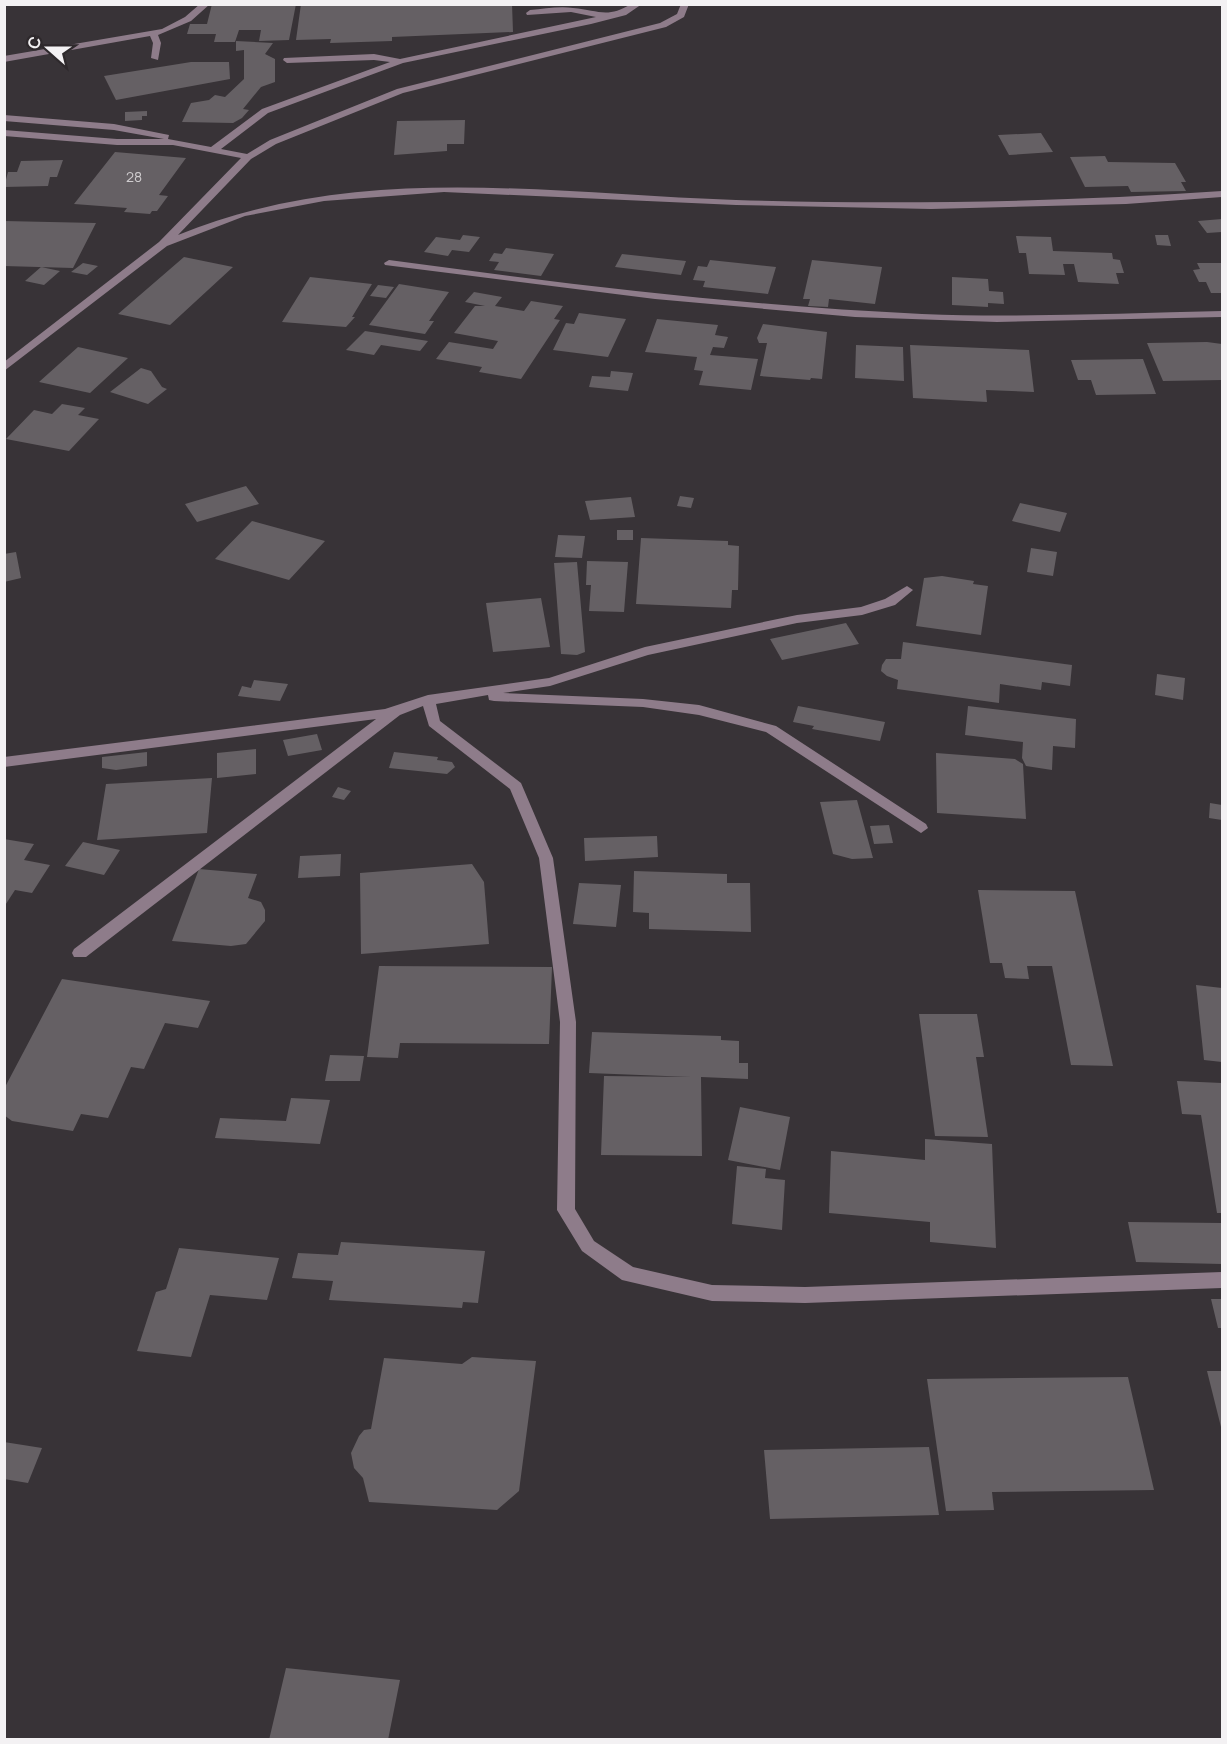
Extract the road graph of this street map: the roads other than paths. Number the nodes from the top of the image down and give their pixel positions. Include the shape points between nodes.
1 (206, 4) edge
2 (638, 4) edge
3 (685, 4) edge
4 (530, 13) dead end
5 (609, 16) junction
6 (153, 33) junction
7 (155, 57) dead end
8 (4, 59) edge
9 (287, 60) dead end
10 (401, 61) junction
11 (4, 118) edge
12 (4, 133) edge
13 (173, 142) junction
14 (213, 150) junction
15 (248, 157) junction
16 (1222, 194) edge
17 (163, 244) junction
18 (388, 263) dead end
19 (1222, 314) edge
20 (4, 368) edge
21 (907, 590) dead end
22 (428, 699) junction
23 (394, 713) junction
24 (4, 762) edge
25 (921, 828) dead end
26 (80, 953) dead end
27 (1222, 1280) edge

1 - 6 street via 188,19
2 - 5 street
3 - 15 street via 681,15 663,25 400,91 273,142
4 - 5 street via 571,10
5 - 10 street
6 - 7 street via 157,43
6 - 8 street
9 - 10 street via 374,57
10 - 14 street via 265,111
11 - 13 street via 159,133
12 - 13 street
13 - 14 street
14 - 15 street
15 - 17 street
16 - 17 street via 954,204 727,203 398,190 350,194 252,212
17 - 20 street
18 - 19 street via 559,286 825,312 948,317
21 - 22 street via 890,602 862,611 797,619 645,651 550,682
22 - 23 street
22 - 25 street via 504,697 643,703 719,715 771,729
22 - 27 street via 434,723 516,786 546,858 568,1022 566,1210 588,1246 628,1274 712,1293 817,1294
23 - 24 street via 303,721
23 - 26 street

